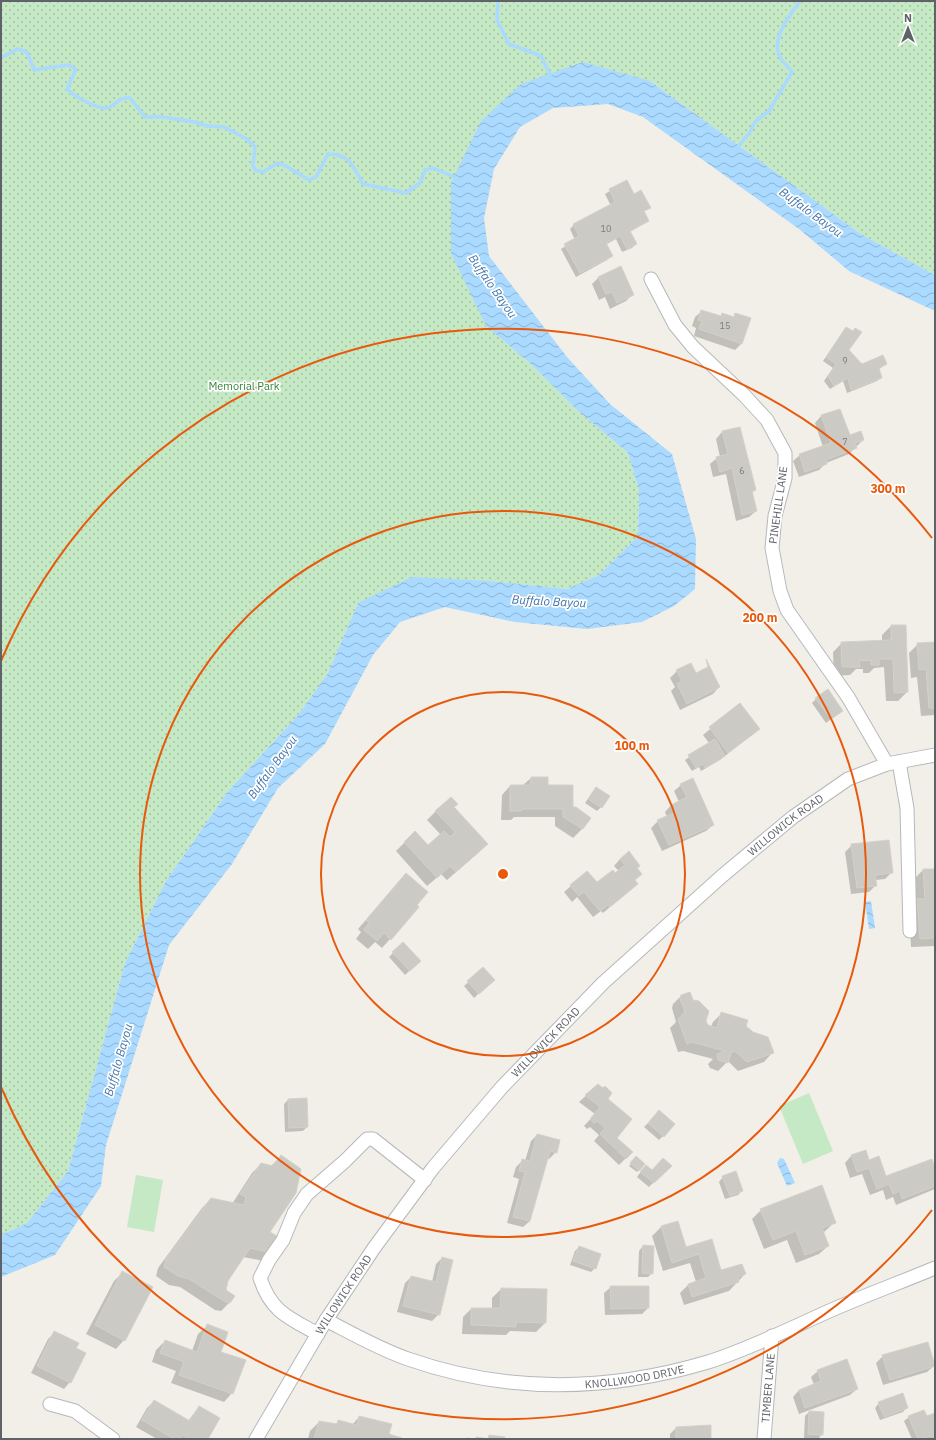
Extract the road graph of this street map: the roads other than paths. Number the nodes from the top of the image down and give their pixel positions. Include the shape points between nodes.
1 (651, 278) dead end
2 (935, 755) edge
3 (893, 763) junction
4 (910, 931) dead end
5 (425, 1180) junction
6 (935, 1268) edge
7 (326, 1320) junction
8 (318, 1334) junction
9 (772, 1336) junction
10 (50, 1404) dead end
11 (113, 1439) edge
12 (256, 1439) edge
13 (764, 1439) edge

1 - 3 street, PINEHILL LANE via 676,325 693,346 767,420 785,453 785,478 775,516 772,548 780,592 809,643
2 - 3 street, WILLOWICK ROAD
3 - 4 street via 907,808
3 - 5 street, WILLOWICK ROAD via 842,783 793,817 710,887 601,985 502,1087
5 - 7 street, WILLOWICK ROAD via 374,1248
5 - 8 street via 373,1140 367,1139 346,1161 307,1194 294,1212 283,1240 260,1278 266,1295 276,1308
6 - 9 street, KNOLLWOOD DRIVE
7 - 8 street, WILLOWICK ROAD
7 - 9 street, KNOLLWOOD DRIVE via 408,1359 484,1378 550,1385 635,1380 709,1361
8 - 12 street, WILLOWICK ROAD
9 - 13 street, TIMBER LANE
10 - 11 street via 75,1410

